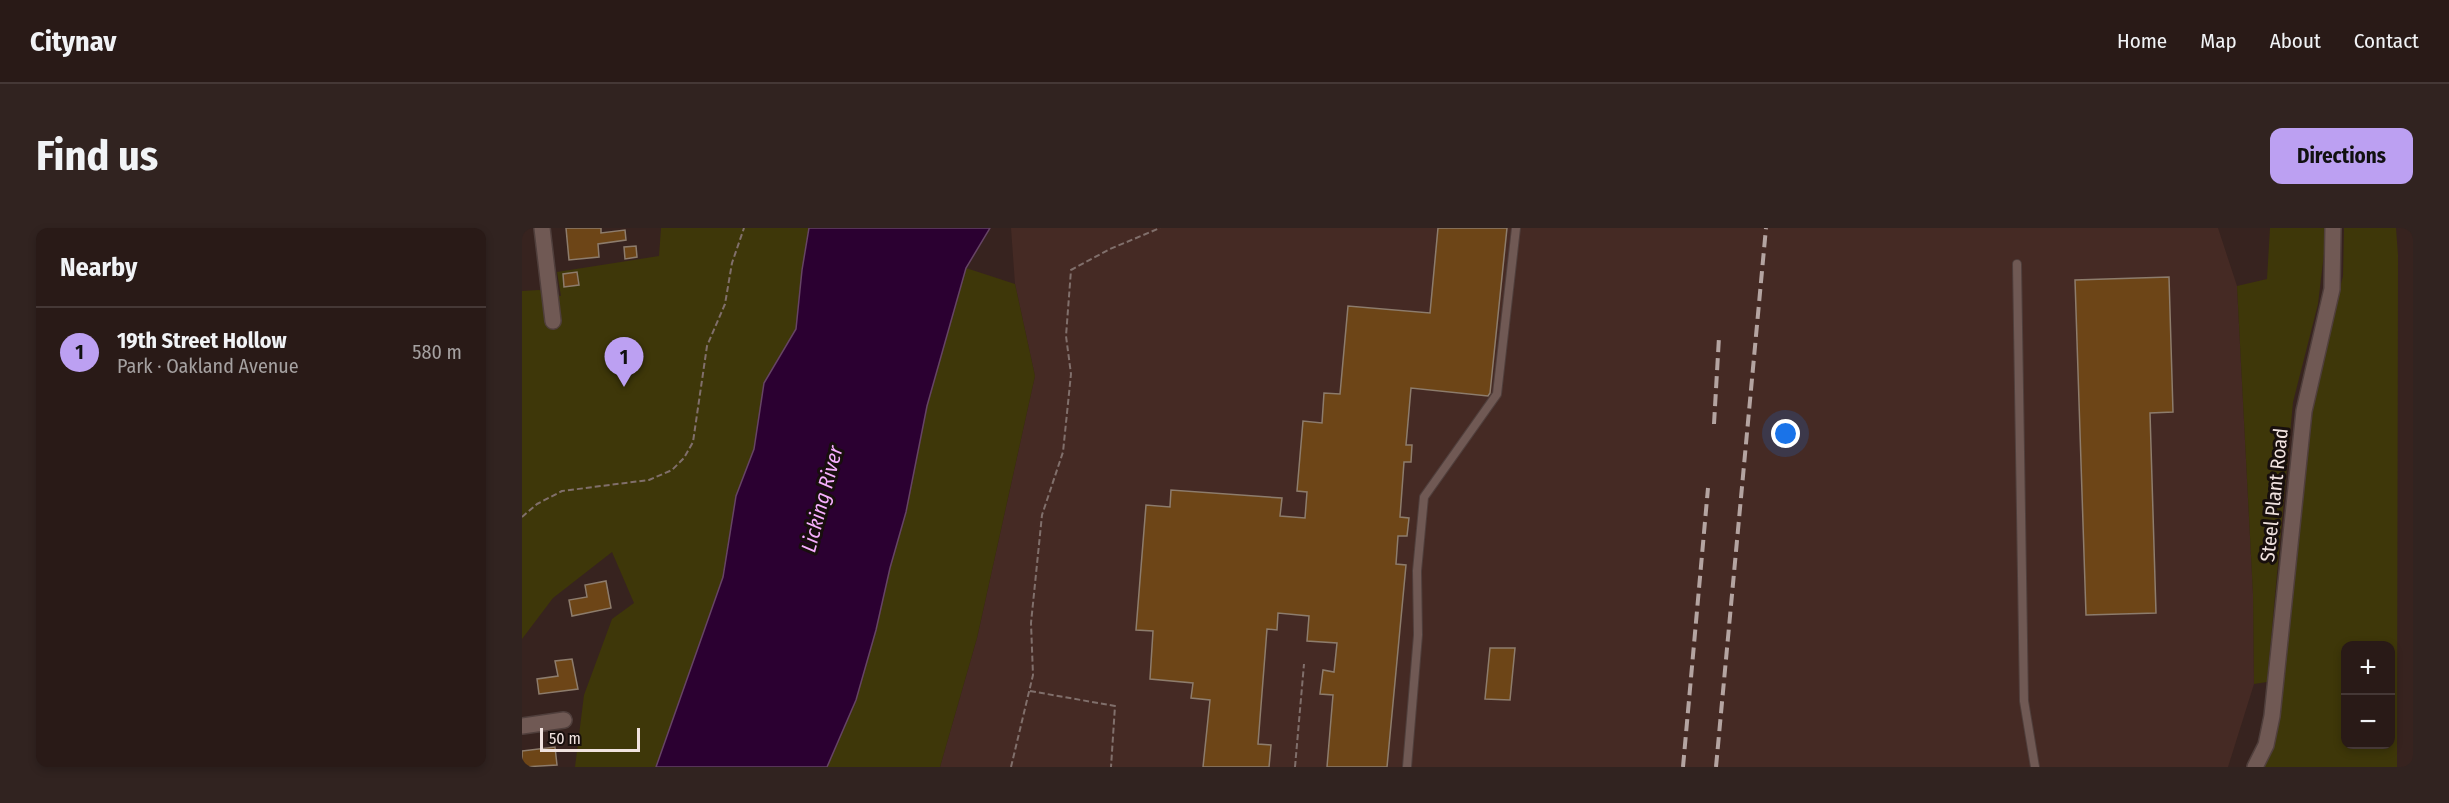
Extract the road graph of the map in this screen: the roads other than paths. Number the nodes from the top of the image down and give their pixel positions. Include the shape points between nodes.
1 (542, 228) edge
2 (1516, 228) edge
3 (2333, 228) edge
4 (2017, 264) dead end
5 (553, 321) dead end
6 (564, 720) dead end
7 (522, 726) edge
8 (1407, 767) edge
9 (2035, 767) edge
10 (2255, 767) edge

1 - 5 street
2 - 8 lane via 1497,394 1424,497
3 - 10 street, Steel Plant Road via 2332,289 2304,411 2272,716 2266,745
4 - 9 lane via 2024,701
6 - 7 street

